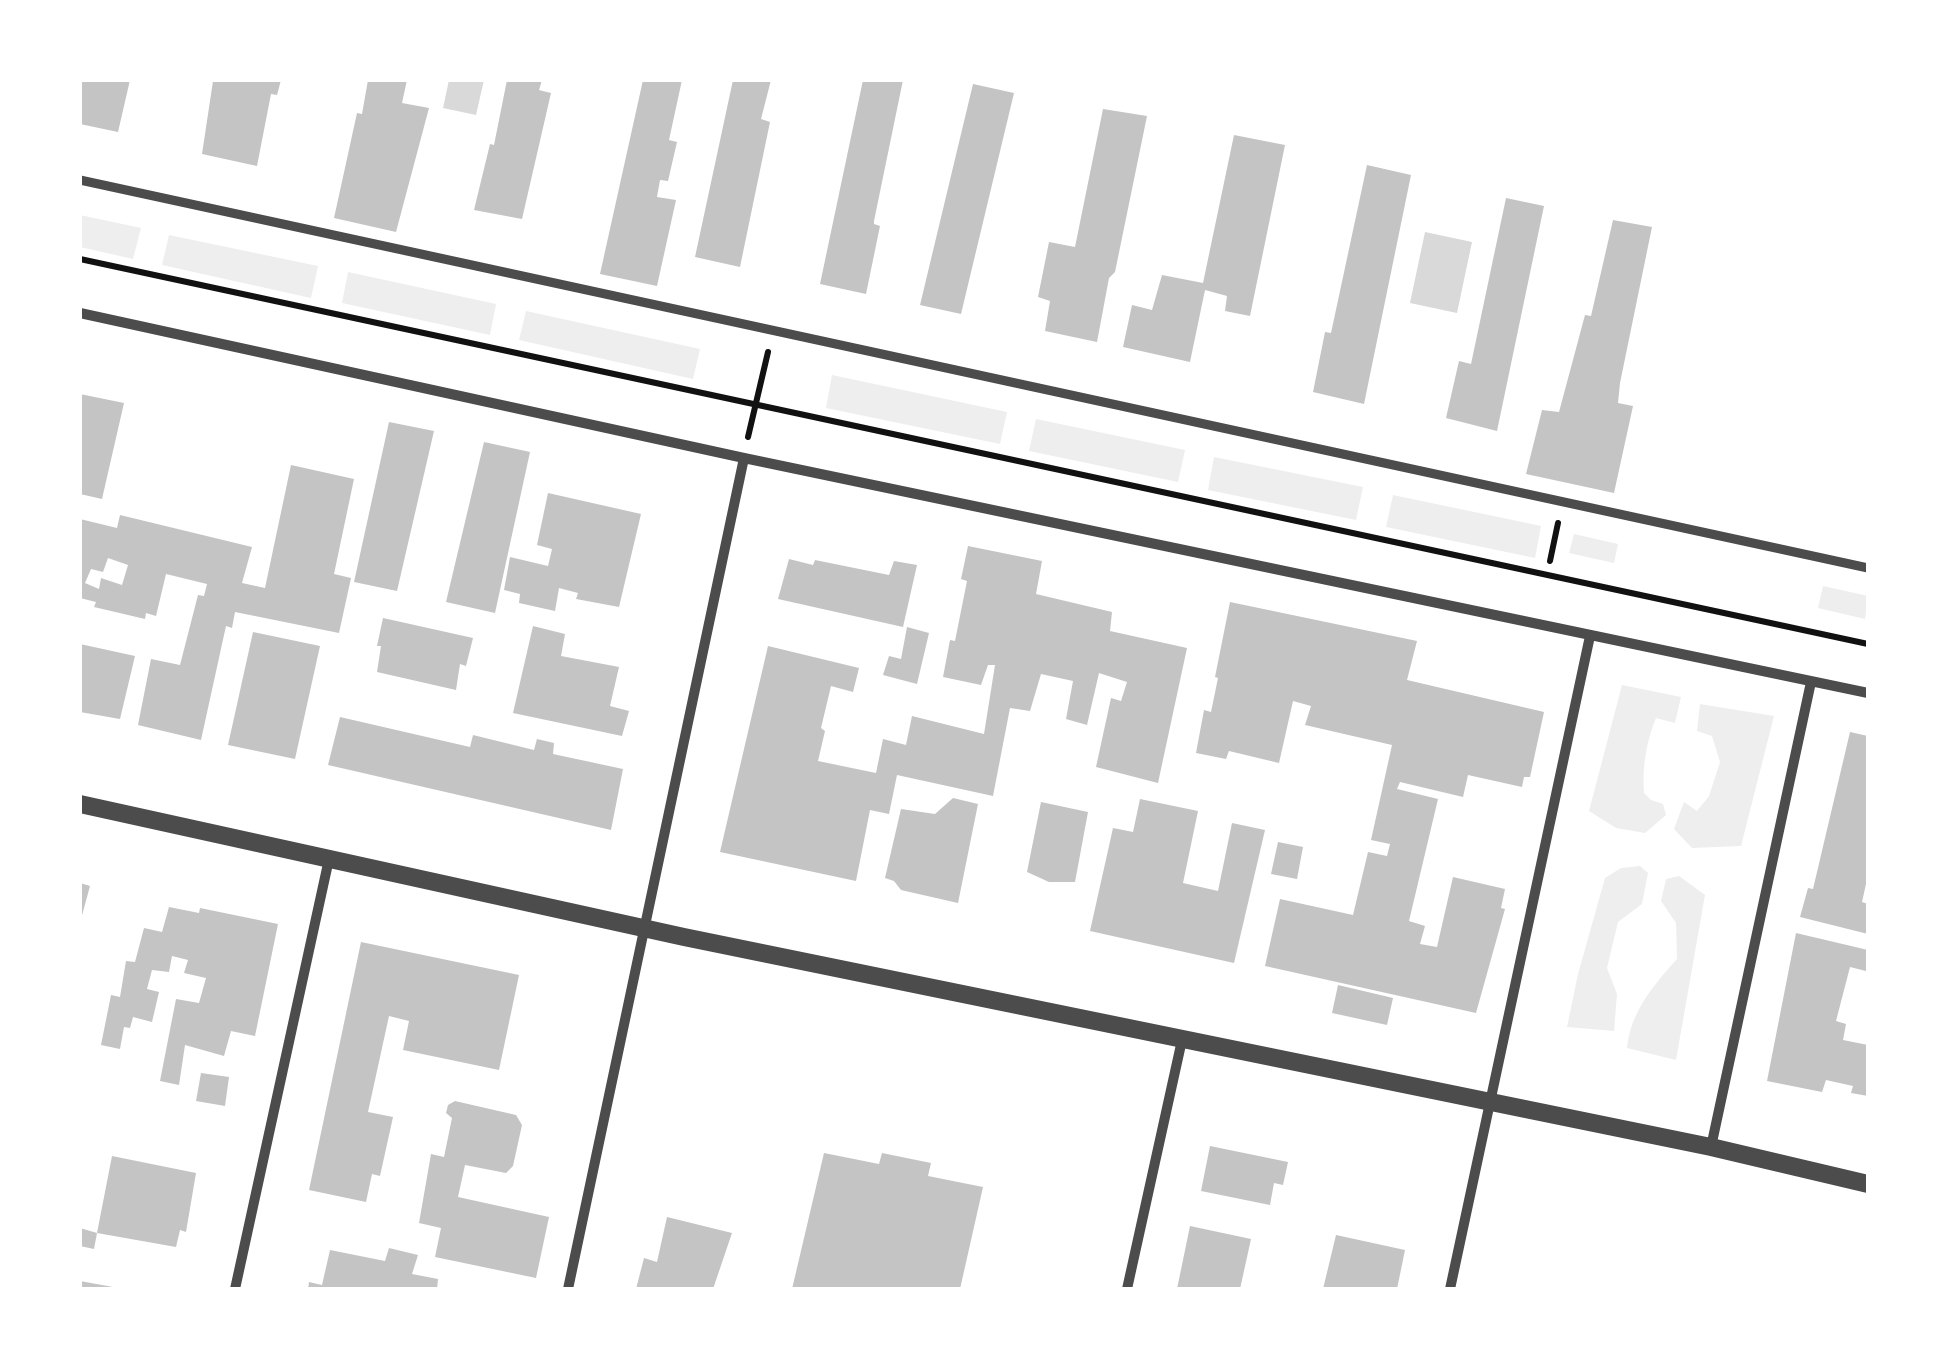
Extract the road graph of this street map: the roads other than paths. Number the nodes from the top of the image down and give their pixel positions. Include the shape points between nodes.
1 (80, 180) edge
2 (80, 313) edge
3 (744, 458) junction
4 (1868, 568) edge
5 (1590, 636) junction
6 (1812, 682) junction
7 (1868, 692) edge
8 (80, 804) edge
9 (330, 859) junction
10 (645, 928) junction
11 (1182, 1040) junction
12 (1491, 1103) junction
13 (1711, 1148) junction
14 (1868, 1184) edge
15 (235, 1289) edge
16 (568, 1289) edge
17 (1127, 1289) edge
18 (1450, 1289) edge

1 - 4 street
2 - 3 street
3 - 5 street
3 - 10 street
5 - 6 street
5 - 12 street
6 - 7 street
6 - 13 street
8 - 9 street
9 - 10 street
9 - 15 street
10 - 11 street
10 - 16 street
11 - 12 street
11 - 17 street
12 - 13 street
12 - 18 street
13 - 14 street

